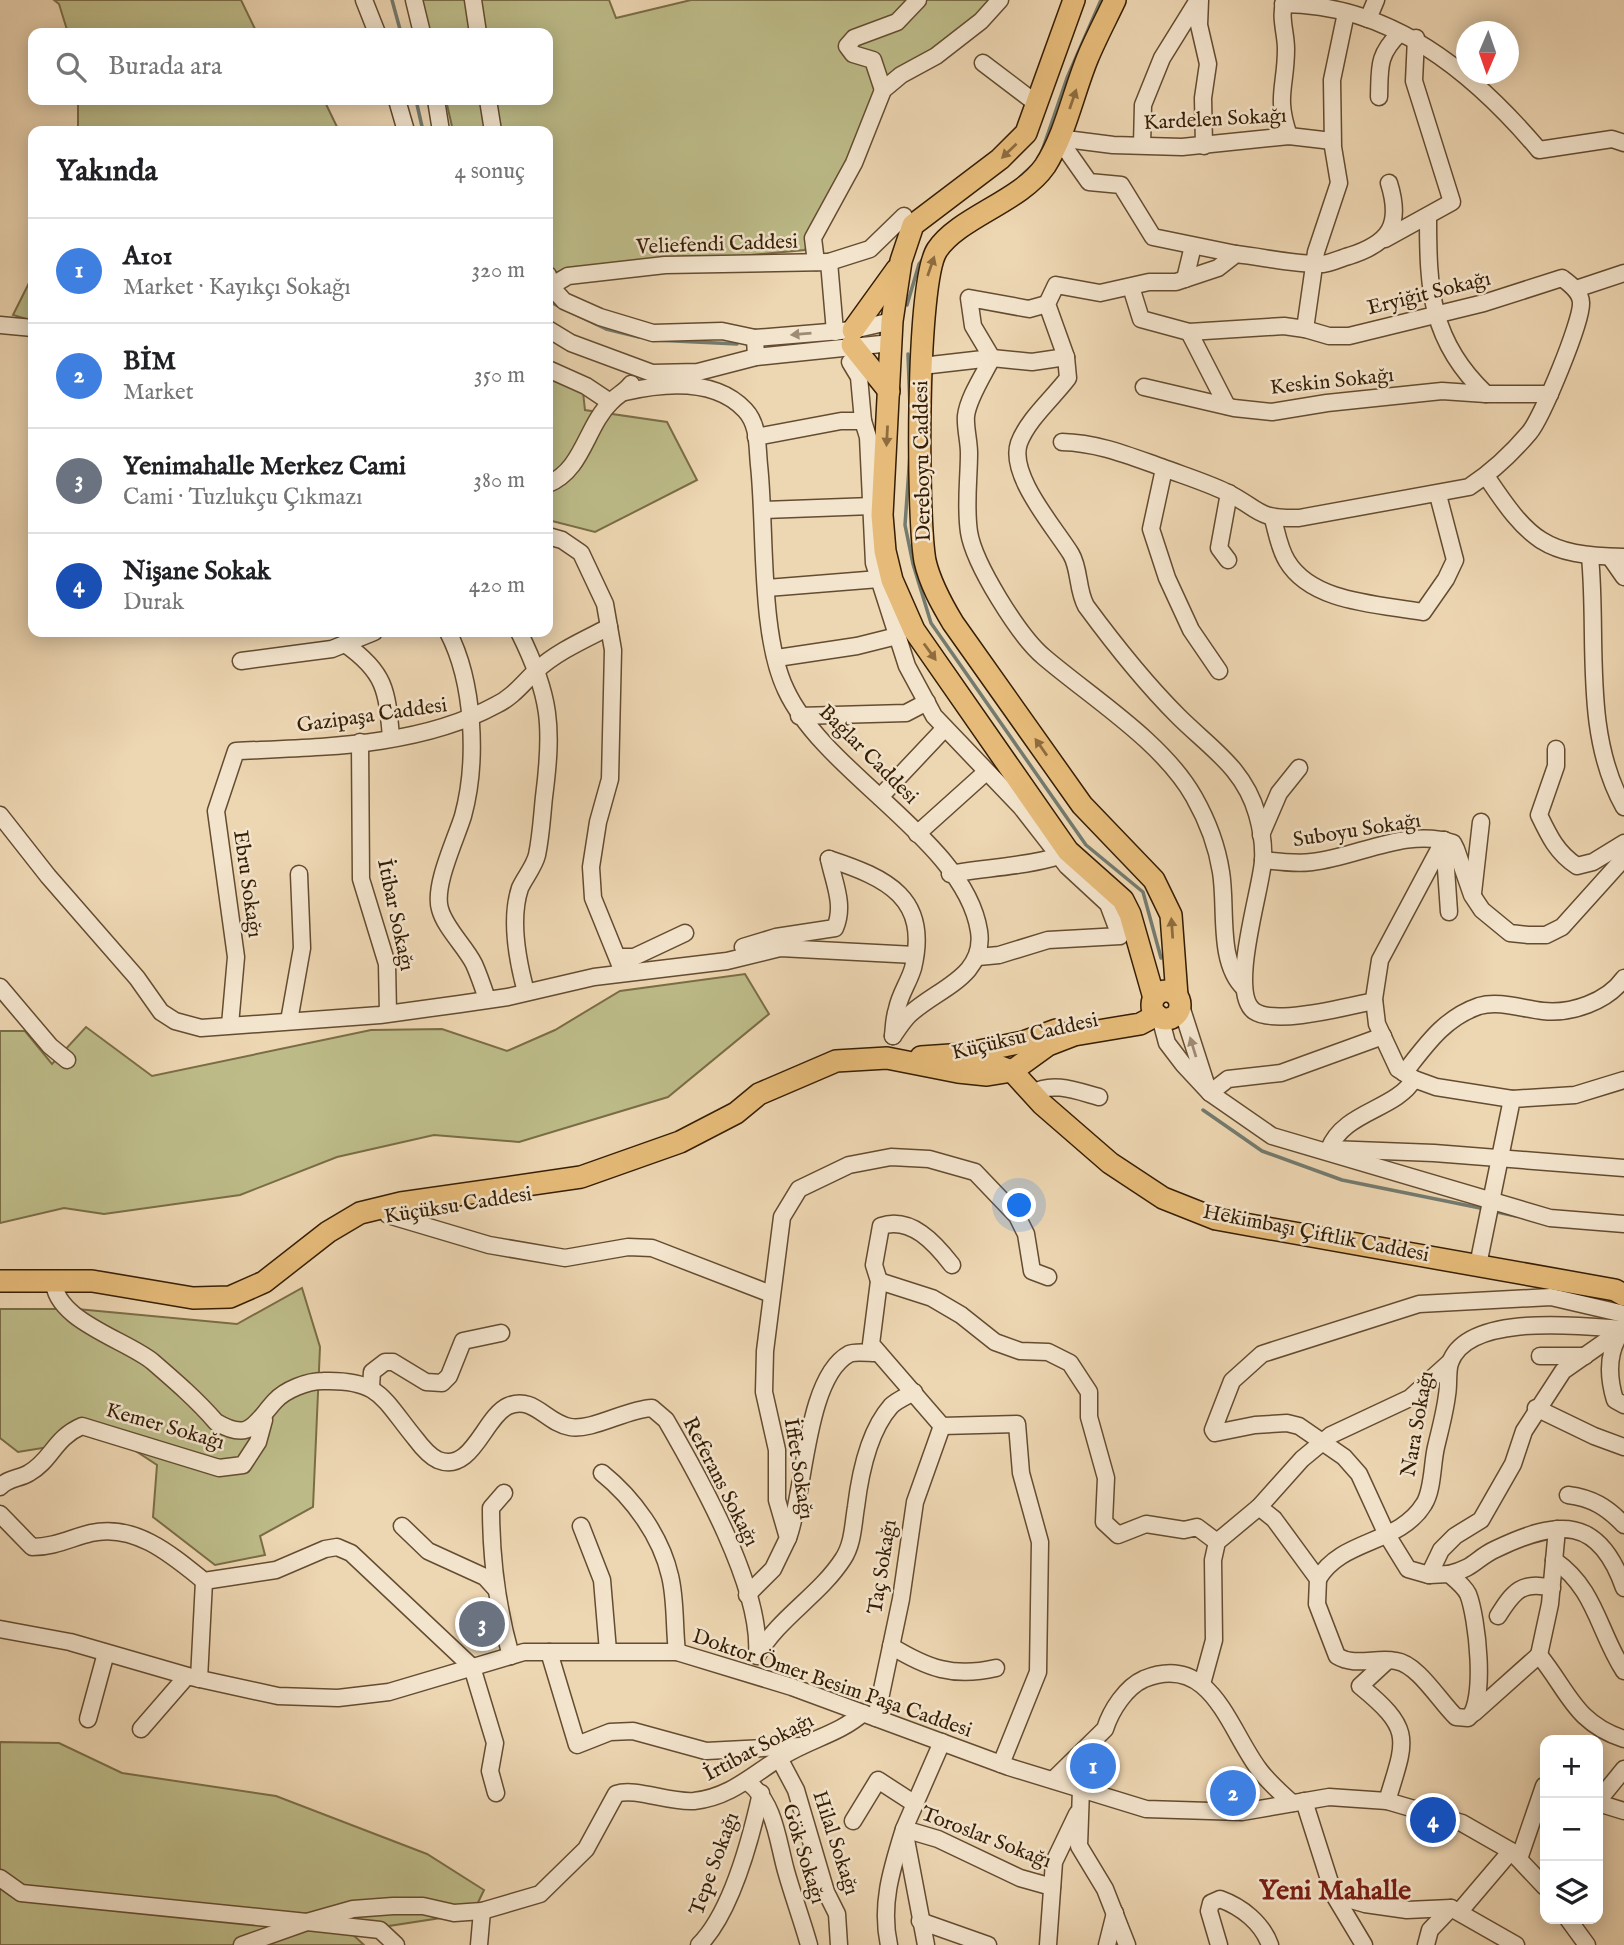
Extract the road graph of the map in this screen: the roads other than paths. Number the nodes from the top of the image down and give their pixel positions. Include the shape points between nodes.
1 (364, 0) edge
2 (414, 0) edge
3 (473, 0) edge
4 (918, 0) edge
5 (1000, 0) edge
6 (1074, 0) edge
7 (1115, 0) edge
8 (1199, 0) edge
9 (1376, 0) edge
10 (1284, 2) edge
11 (1339, 8) edge
12 (1368, 19) junction
13 (375, 28) edge
14 (421, 28) edge
15 (477, 28) edge
16 (1408, 36) junction
17 (983, 63) dead end
18 (883, 90) junction
19 (1379, 97) dead end
20 (1037, 104) junction
21 (398, 105) edge
22 (437, 105) edge
23 (489, 105) edge
24 (404, 126) edge
25 (440, 126) edge
26 (492, 126) edge
27 (1289, 136) junction
28 (1058, 138) junction
29 (1332, 141) junction
30 (1624, 143) edge
31 (1142, 145) junction
32 (1204, 146) junction
33 (1389, 183) dead end
34 (904, 216) dead end
35 (1428, 216) junction
36 (1384, 240) junction
37 (1193, 246) junction
38 (1236, 254) junction
39 (901, 261) junction
40 (822, 262) junction
41 (1315, 263) junction
42 (1624, 273) edge
43 (1185, 279) junction
44 (553, 280) edge
45 (553, 286) edge
46 (1132, 287) junction
47 (1576, 289) junction
48 (1047, 304) junction
49 (1436, 314) junction
50 (892, 321) junction
51 (0, 325) edge
52 (28, 328) edge
53 (1305, 329) junction
54 (553, 332) edge
55 (1189, 332) junction
56 (923, 334) junction
57 (755, 338) junction
58 (847, 342) junction
59 (891, 343) junction
60 (756, 357) junction
61 (1066, 357) junction
62 (992, 358) junction
63 (922, 366) junction
64 (553, 371) edge
65 (641, 371) junction
66 (1143, 387) dead end
67 (889, 391) junction
68 (625, 392) junction
69 (1486, 394) junction
70 (1550, 394) junction
71 (610, 402) junction
72 (1227, 407) junction
73 (863, 421) junction
74 (756, 437) junction
75 (1062, 442) dead end
76 (1164, 468) junction
77 (1486, 476) junction
78 (553, 482) edge
79 (1229, 493) junction
80 (1438, 495) junction
81 (872, 506) junction
82 (764, 510) junction
83 (1273, 519) junction
84 (553, 537) edge
85 (1590, 557) junction
86 (1617, 557) edge
87 (1228, 560) dead end
88 (1624, 577) edge
89 (879, 579) junction
90 (767, 588) junction
91 (609, 627) junction
92 (897, 636) junction
93 (362, 637) edge
94 (450, 637) edge
95 (521, 637) edge
96 (345, 644) junction
97 (777, 658) junction
98 (242, 661) dead end
99 (537, 670) junction
100 (1219, 671) dead end
101 (951, 681) junction
102 (925, 700) junction
103 (799, 716) junction
104 (471, 718) junction
105 (945, 728) junction
106 (391, 737) junction
107 (360, 742) junction
108 (1556, 750) dead end
109 (236, 751) joint
110 (1299, 768) dead end
111 (985, 772) junction
112 (880, 797) junction
113 (1624, 807) edge
114 (0, 815) edge
115 (1481, 822) dead end
116 (917, 834) junction
117 (1261, 835) junction
118 (1444, 840) junction
119 (1624, 843) edge
120 (1059, 856) junction
121 (1624, 858) edge
122 (1263, 860) junction
123 (299, 874) dead end
124 (950, 874) junction
125 (1472, 895) junction
126 (1449, 912) dead end
127 (685, 933) dead end
128 (915, 955) junction
129 (978, 957) junction
130 (621, 965) junction
131 (689, 966) junction
132 (1624, 978) edge
133 (0, 987) edge
134 (1244, 988) junction
135 (526, 992) junction
136 (1178, 998) junction
137 (487, 999) junction
138 (1374, 1001) junction
139 (1156, 1008) junction
140 (388, 1013) junction
141 (289, 1021) junction
142 (230, 1025) junction
143 (893, 1036) junction
144 (1383, 1036) junction
145 (1027, 1049) junction
146 (965, 1054) junction
147 (890, 1059) junction
148 (67, 1060) dead end
149 (1012, 1071) junction
150 (987, 1074) junction
151 (1409, 1076) junction
152 (792, 1080) junction
153 (1624, 1080) edge
154 (1605, 1086) junction
155 (1624, 1089) edge
156 (1032, 1093) junction
157 (1210, 1093) junction
158 (1099, 1097) dead end
159 (1513, 1099) junction
160 (1321, 1150) junction
161 (1500, 1158) junction
162 (1624, 1168) edge
163 (1489, 1209) junction
164 (388, 1215) junction
165 (1624, 1224) edge
166 (952, 1265) dead end
167 (1478, 1265) junction
168 (1048, 1277) dead end
169 (0, 1280) edge
170 (879, 1282) junction
171 (54, 1284) junction
172 (0, 1292) edge
173 (771, 1294) junction
174 (1624, 1295) edge
175 (1624, 1324) edge
176 (501, 1333) dead end
177 (876, 1353) junction
178 (1541, 1356) dead end
179 (1585, 1356) junction
180 (1450, 1362) junction
181 (371, 1386) junction
182 (914, 1392) junction
183 (1624, 1405) edge
184 (1536, 1408) junction
185 (266, 1414) junction
186 (942, 1426) junction
187 (1321, 1443) junction
188 (1624, 1447) edge
189 (602, 1473) dead end
190 (0, 1487) edge
191 (504, 1493) dead end
192 (1568, 1495) dead end
193 (1259, 1507) junction
194 (0, 1514) edge
195 (1624, 1525) edge
196 (402, 1526) dead end
197 (581, 1526) dead end
198 (1557, 1529) junction
199 (1387, 1535) junction
200 (788, 1538) junction
201 (1217, 1542) junction
202 (1554, 1560) junction
203 (1449, 1574) junction
204 (1429, 1575) junction
205 (1318, 1579) junction
206 (204, 1581) junction
207 (495, 1588) junction
208 (1552, 1588) junction
209 (1624, 1588) edge
210 (747, 1595) junction
211 (1498, 1616) dead end
212 (0, 1629) edge
213 (891, 1647) junction
214 (608, 1651) junction
215 (549, 1652) junction
216 (677, 1652) junction
217 (106, 1653) junction
218 (757, 1654) junction
219 (1539, 1655) junction
220 (511, 1656) junction
221 (1387, 1661) junction
222 (471, 1667) junction
223 (996, 1668) dead end
224 (1624, 1671) edge
225 (752, 1674) junction
226 (193, 1678) junction
227 (1202, 1684) junction
228 (1474, 1713) junction
229 (870, 1716) junction
230 (88, 1719) dead end
231 (141, 1728) dead end
232 (1624, 1739) edge
233 (942, 1742) junction
234 (804, 1746) junction
235 (779, 1758) junction
236 (1001, 1764) junction
237 (1624, 1769) edge
238 (1053, 1780) junction
239 (748, 1782) junction
240 (1081, 1789) junction
241 (496, 1793) dead end
242 (761, 1793) junction
243 (1540, 1796) edge
244 (1601, 1798) edge
245 (1387, 1801) junction
246 (1298, 1802) junction
247 (915, 1804) junction
248 (1603, 1804) edge
249 (1624, 1811) edge
250 (1078, 1812) junction
251 (853, 1821) dead end
252 (904, 1829) junction
253 (1515, 1855) junction
254 (1540, 1867) edge
255 (1533, 1874) junction
256 (0, 1878) edge
257 (1540, 1882) edge
258 (1052, 1887) junction
259 (1334, 1895) junction
260 (1455, 1909) junction
261 (482, 1911) junction
262 (1115, 1912) junction
263 (920, 1921) junction
264 (307, 1922) junction
265 (1572, 1924) edge
266 (242, 1945) edge
267 (396, 1945) edge
268 (479, 1945) edge
269 (699, 1945) edge
270 (810, 1945) edge
271 (839, 1945) edge
272 (889, 1945) edge
273 (926, 1945) edge
274 (988, 1945) edge
275 (1048, 1945) edge
276 (1107, 1945) edge
277 (1128, 1945) edge
278 (1219, 1945) edge
279 (1270, 1945) edge
280 (1364, 1945) edge
281 (1426, 1945) edge
282 (1516, 1945) edge
283 (1587, 1945) edge

1 - 13 street
2 - 14 street
3 - 15 street
4 - 18 street via 897,22 854,38 847,46 853,54 873,60
5 - 18 street via 936,56
6 - 20 main road
28 -> 7 main road, Dereboyu Caddesi
8 - 31 street via 1163,58 1143,105
8 - 32 street via 1208,64
9 - 12 street
10 - 11 street
10 - 27 street via 1286,50 1280,111
11 - 12 street
11 - 29 street
12 - 16 street
16 - 19 street via 1387,46 1381,58
16 - 30 street via 1478,84 1539,150 1612,139
16 - 35 street via 1414,80 1452,202
17 - 20 street
18 - 40 street via 854,163 813,238
20 -> 39 main road via 1026,133 1000,159 913,225
21 - 24 street
22 - 25 street
23 - 26 street
27 - 29 street, Kardelen Sokağı
27 - 32 street, Kardelen Sokağı
28 - 31 street, Kardelen Sokağı
28 - 37 street via 1089,182 1121,185 1153,237
56 -> 28 main road, Dereboyu Caddesi via 925,289 937,250 1044,167
29 - 41 street via 1339,183
31 - 32 street, Kardelen Sokağı
33 - 36 street via 1394,198 1392,230
34 - 40 street, Veliefendi Caddesi via 870,249
35 - 36 street
35 - 49 street via 1428,262
36 - 41 street via 1324,264
37 - 38 street
37 - 43 street
38 - 41 street
38 - 43 street via 1218,268
39 - 50 main road
39 - 58 main road
40 - 44 street, Veliefendi Caddesi via 665,265
40 - 58 street
41 - 53 street
42 - 47 street
43 - 46 street
45 - 57 street via 564,301 653,333 722,331
46 - 48 street via 1100,293 1056,285
46 - 55 street, Eryiğit Sokağı via 1141,319
47 - 49 street, Eryiğit Sokağı via 1562,278
47 - 70 street via 1581,303
48 - 61 street
48 - 62 street via 1029,309 969,298 973,326
49 - 53 street, Eryiğit Sokağı via 1349,336
49 - 69 street via 1441,337 1454,358
50 - 56 main road via 915,320
50 - 58 street
50 - 59 main road
51 - 52 street
53 - 55 street, Eryiğit Sokağı via 1284,326
54 - 65 street
55 - 72 street
56 - 59 main road via 920,345 911,351
56 - 63 main road, Dereboyu Caddesi
58 -> 57 street
57 - 60 street
58 - 59 street
58 - 60 street
58 - 67 main road
58 - 73 street via 859,377
59 - 67 main road
60 - 65 street via 698,372
61 - 62 street via 1032,362
61 - 117 street via 1068,378 1029,425 1019,444 1018,463 1033,498 1073,558 1086,606 1176,714 1237,769 1257,812
62 - 63 street
62 - 134 street via 966,415 966,490 973,547 1019,631 1041,655 1141,738 1193,795 1221,870 1229,964
136 -> 63 main road, Dereboyu Caddesi via 1171,915 1154,880 1082,805 936,594 926,562 921,518
64 - 71 street
65 - 68 street
66 - 72 street, Keskin Sokağı
67 -> 101 main road via 882,515 885,551 902,607
68 - 71 street
68 - 74 street, Bağlar Caddesi via 652,386 710,388 731,397 747,412
69 - 70 street, Keskin Sokağı
69 - 72 street, Keskin Sokağı via 1442,391 1272,412
70 - 77 street via 1531,430
71 - 78 street via 578,458
73 - 74 street
73 - 81 street via 869,437
74 - 82 street, Bağlar Caddesi
75 - 76 street via 1101,446
76 - 79 street
76 - 100 street via 1151,529 1191,630
77 - 80 street
77 - 85 street via 1511,514 1536,540
79 - 83 street
79 - 87 street via 1219,548
80 - 83 street
80 - 83 street via 1455,560 1423,612 1334,594 1306,582 1287,561
81 - 82 street
81 - 89 street
82 - 90 street, Bağlar Caddesi
84 - 91 street via 581,553 598,584
85 - 86 street
85 - 113 street via 1598,715
86 - 88 street
89 - 90 street
89 - 92 street
90 - 97 street, Bağlar Caddesi
91 - 99 street, Gazipaşa Caddesi
91 - 130 street via 613,650 610,779 591,867 593,898
92 - 97 street
92 - 102 street
93 - 96 street
94 - 104 street via 460,657
95 - 99 street
96 - 98 street
96 - 106 street via 369,660 380,680
97 - 103 street, Bağlar Caddesi via 785,690
99 - 104 street, Gazipaşa Caddesi via 511,695
99 - 135 street via 551,742 536,858 514,909
101 - 102 street
101 - 139 main road via 1068,850 1123,900
102 - 103 street via 906,713
102 - 105 street
103 - 112 street, Bağlar Caddesi
104 - 106 street, Gazipaşa Caddesi
104 - 137 street via 463,815 441,886 440,909 474,965
105 - 111 street
105 - 112 street
106 - 107 street, Gazipaşa Caddesi
107 - 109 street, Gazipaşa Caddesi
107 - 140 street, İtibar Sokağı via 361,879 387,964
108 - 119 street via 1556,766 1539,815 1551,842 1577,866
109 - 142 street, Ebru Sokağı via 216,811 236,957
110 - 117 street via 1279,793
111 - 116 street
111 - 120 street via 1021,807
112 - 116 street, Bağlar Caddesi
114 - 142 street via 162,1012 201,1028
115 - 125 street
116 - 124 street, Bağlar Caddesi
117 - 122 street
118 - 122 street, Suboyu Sokağı via 1387,844 1314,862
118 - 125 street, Suboyu Sokağı via 1453,843
118 - 126 street
118 - 138 street via 1380,960
120 - 124 street
120 - 129 street via 1108,904 1119,936 1048,940
121 - 125 street, Suboyu Sokağı via 1579,911 1546,935 1510,933 1482,910
122 - 134 street via 1244,960
123 - 141 street via 302,948
124 - 129 street, Bağlar Caddesi via 965,894 979,931
127 - 130 street
128 - 131 street via 780,948
128 - 131 street via 917,923 911,906 876,877 829,859 841,902 835,928 776,937
128 - 143 street
129 - 143 street via 965,976 909,1016
130 - 131 street
130 - 135 street
132 - 151 street via 1597,1000 1578,1008 1545,1011 1482,1005 1465,1012 1433,1036
133 - 148 street
134 - 138 street via 1254,1011 1266,1015 1296,1015
135 - 137 street
136 - 139 main road, Küçüksu Caddesi via 1177,1014 1169,1018
157 -> 136 street
137 - 140 street
138 - 144 street
139 - 145 main road, Küçüksu Caddesi via 1050,1031
139 - 157 street via 1167,1043
140 - 141 street
141 - 142 street
143 - 147 street
144 - 151 street via 1398,1069
144 - 157 street via 1281,1073 1228,1079
145 - 146 main road, Küçüksu Caddesi
145 - 149 main road via 1012,1058
145 - 156 main road
146 - 147 main road, Küçüksu Caddesi
146 - 149 main road
147 - 150 main road, Küçüksu Caddesi
147 - 152 main road, Küçüksu Caddesi via 836,1061
149 - 150 main road, Küçüksu Caddesi
149 - 156 main road, Hekimbaşı Çiftlik Caddesi
150 - 156 main road
151 - 159 street via 1436,1087
151 - 160 street via 1403,1091 1345,1127
152 - 164 main road, Küçüksu Caddesi via 733,1123 680,1153 579,1186
152 - 171 main road, Küçüksu Caddesi via 759,1094 736,1113 680,1142 581,1177 360,1213 264,1282 230,1297 193,1298 92,1281
153 - 154 street
154 - 155 street
154 - 159 street via 1575,1096
156 - 158 street via 1043,1087 1064,1088
156 - 167 main road, Hekimbaşı Çiftlik Caddesi via 1110,1163 1163,1198 1216,1219
157 - 160 street via 1272,1136
159 - 161 street
160 - 161 street
160 - 163 street
161 - 162 street
161 - 163 street
163 - 165 street
163 - 167 street
164 - 171 main road, Küçüksu Caddesi via 338,1240 273,1293 236,1307 198,1310
164 - 173 street via 476,1242 565,1258 628,1247 652,1248
166 - 170 street via 933,1241 917,1230 890,1223 881,1226 874,1265
167 - 174 main road, Hekimbaşı Çiftlik Caddesi
168 - 173 street, İffet Sokağı via 1032,1271 1026,1234 1017,1216 975,1172 929,1159 891,1157 849,1164 799,1189 782,1217
169 - 171 main road, Küçüksu Caddesi
170 - 177 street via 871,1344
170 - 201 street via 932,1298 995,1342 1020,1351 1048,1352 1070,1363 1090,1392 1089,1417 1105,1478 1104,1522 1118,1535 1146,1524 1184,1530 1197,1527
171 - 172 main road, Küçüksu Caddesi
171 - 185 street via 69,1311 151,1360 227,1429 255,1428
173 - 200 street, İffet Sokağı via 764,1392 777,1450 777,1500
175 - 179 street
175 - 180 street, Nara Sokağı via 1540,1324 1499,1331 1466,1341
175 - 183 street via 1611,1348 1610,1363 1615,1400
175 - 187 street via 1551,1297 1419,1304 1262,1354 1232,1381 1213,1430 1287,1423
176 - 181 street via 463,1341 442,1383 426,1382 393,1362 385,1362 372,1372
177 - 182 street
177 - 200 street via 850,1353 820,1395 807,1437 797,1514
178 - 179 street
179 - 184 street via 1563,1371
180 - 187 street via 1410,1398 1350,1424
180 - 199 street, Nara Sokağı via 1425,1502 1408,1524
181 - 185 street via 320,1381 294,1388 276,1399
181 - 210 street, Referans Sokağı via 422,1447 438,1460 453,1462 466,1456 502,1408 517,1402 532,1405 572,1428 652,1408 666,1420 721,1522
182 - 186 street
182 - 218 street via 892,1405 874,1433 843,1559
184 - 188 street
184 - 204 street via 1493,1502 1481,1520 1441,1550
185 - 190 street, Kemer Sokağı via 258,1443 243,1465 219,1468 82,1426 65,1433 30,1473
186 - 213 street, Taç Sokağı via 915,1502
186 - 236 street via 1017,1424 1021,1474 1040,1542 1038,1672
187 - 193 street
187 - 199 street via 1344,1457 1359,1474
189 - 216 street via 636,1507 659,1542 670,1577
191 - 207 street via 491,1508
192 - 195 street via 1588,1498 1610,1510
193 - 201 street
193 - 205 street via 1275,1519
194 - 206 street via 32,1546 48,1547 106,1530 132,1534 170,1553
196 - 207 street via 428,1551 485,1577
197 - 214 street via 602,1580
198 - 202 street
198 - 203 street via 1531,1534 1493,1550 1469,1570
198 - 209 street via 1579,1530 1599,1542 1611,1554
199 - 204 street via 1408,1569
199 - 205 street, Nara Sokağı via 1347,1551
200 - 210 street, İffet Sokağı via 773,1569
201 - 227 street via 1214,1640
202 - 208 street
202 - 224 street via 1575,1574
203 - 204 street
203 - 228 street via 1467,1591 1477,1645
205 - 221 street via 1317,1604 1336,1656 1351,1662
206 - 222 street via 276,1570 337,1547 376,1574
206 - 226 street
207 - 220 street
208 - 211 street via 1527,1585 1510,1597
208 - 219 street
210 - 218 street, Referans Sokağı
212 - 217 street, Doktor Ömer Besim Paşa Caddesi
213 - 223 street via 932,1668 976,1672
213 - 229 street, Taç Sokağı
214 - 215 street, Doktor Ömer Besim Paşa Caddesi
214 - 216 street, Doktor Ömer Besim Paşa Caddesi
215 - 220 street, Doktor Ömer Besim Paşa Caddesi
215 - 234 street via 577,1745 610,1732 633,1731 706,1751
216 - 225 street, Doktor Ömer Besim Paşa Caddesi
217 - 226 street, Doktor Ömer Besim Paşa Caddesi
217 - 230 street
218 - 225 street
219 - 228 street
219 - 232 street via 1562,1683 1577,1712 1589,1723
220 - 222 street, Doktor Ömer Besim Paşa Caddesi
221 - 228 street via 1415,1670 1456,1717 1468,1718
221 - 245 street via 1360,1686 1391,1712 1404,1745
222 - 226 street, Doktor Ömer Besim Paşa Caddesi via 389,1692 338,1698 278,1696
222 - 241 street via 495,1744 490,1771
225 - 229 street, Doktor Ömer Besim Paşa Caddesi
226 - 231 street
227 - 238 street via 1186,1675 1160,1673 1133,1684 1105,1729
227 - 246 street via 1231,1719 1258,1769
229 - 233 street, Doktor Ömer Besim Paşa Caddesi
229 - 234 street, İrtibat Sokağı
233 - 236 street, Doktor Ömer Besim Paşa Caddesi
233 - 247 street
234 - 235 street, İrtibat Sokağı
235 - 239 street, İrtibat Sokağı
235 - 271 street, Hilal Sokağı via 796,1790 836,1914
236 - 238 street, Doktor Ömer Besim Paşa Caddesi
237 - 244 street
238 - 240 street, Doktor Ömer Besim Paşa Caddesi
239 - 242 street, Gök Sokağı
239 - 261 street, İrtibat Sokağı via 713,1799 689,1801 627,1790 615,1794 586,1849 540,1894
240 - 246 street, Doktor Ömer Besim Paşa Caddesi via 1146,1809 1185,1812 1242,1812
240 - 250 street
242 - 269 street, Tepe Sokağı via 729,1895 712,1932
242 - 270 street, Gök Sokağı via 776,1824
243 - 253 street
245 - 246 street, Doktor Ömer Besim Paşa Caddesi via 1329,1797
245 - 253 street, Doktor Ömer Besim Paşa Caddesi via 1462,1823
246 - 259 street
247 - 251 street via 878,1780
247 - 252 street
248 - 249 street
250 - 258 street via 1054,1863
250 - 262 street via 1079,1846
252 - 258 street, Toroslar Sokağı
252 - 263 street
252 - 272 street via 888,1882 885,1926
253 - 255 street, Doktor Ömer Besim Paşa Caddesi
253 - 260 street
254 - 255 street
255 - 257 street, Doktor Ömer Besim Paşa Caddesi
256 - 264 street via 21,1893
258 - 275 street
259 - 260 street via 1407,1910
259 - 280 street
260 - 281 street via 1430,1930
260 - 282 street
261 - 264 street, İrtibat Sokağı via 454,1913 393,1906 352,1909
261 - 268 street
262 - 276 street
262 - 277 street
263 - 273 street
263 - 274 street
264 - 266 street, İrtibat Sokağı
264 - 267 street via 380,1930
265 - 283 street
278 - 279 street via 1209,1911 1211,1903 1220,1899 1251,1917

